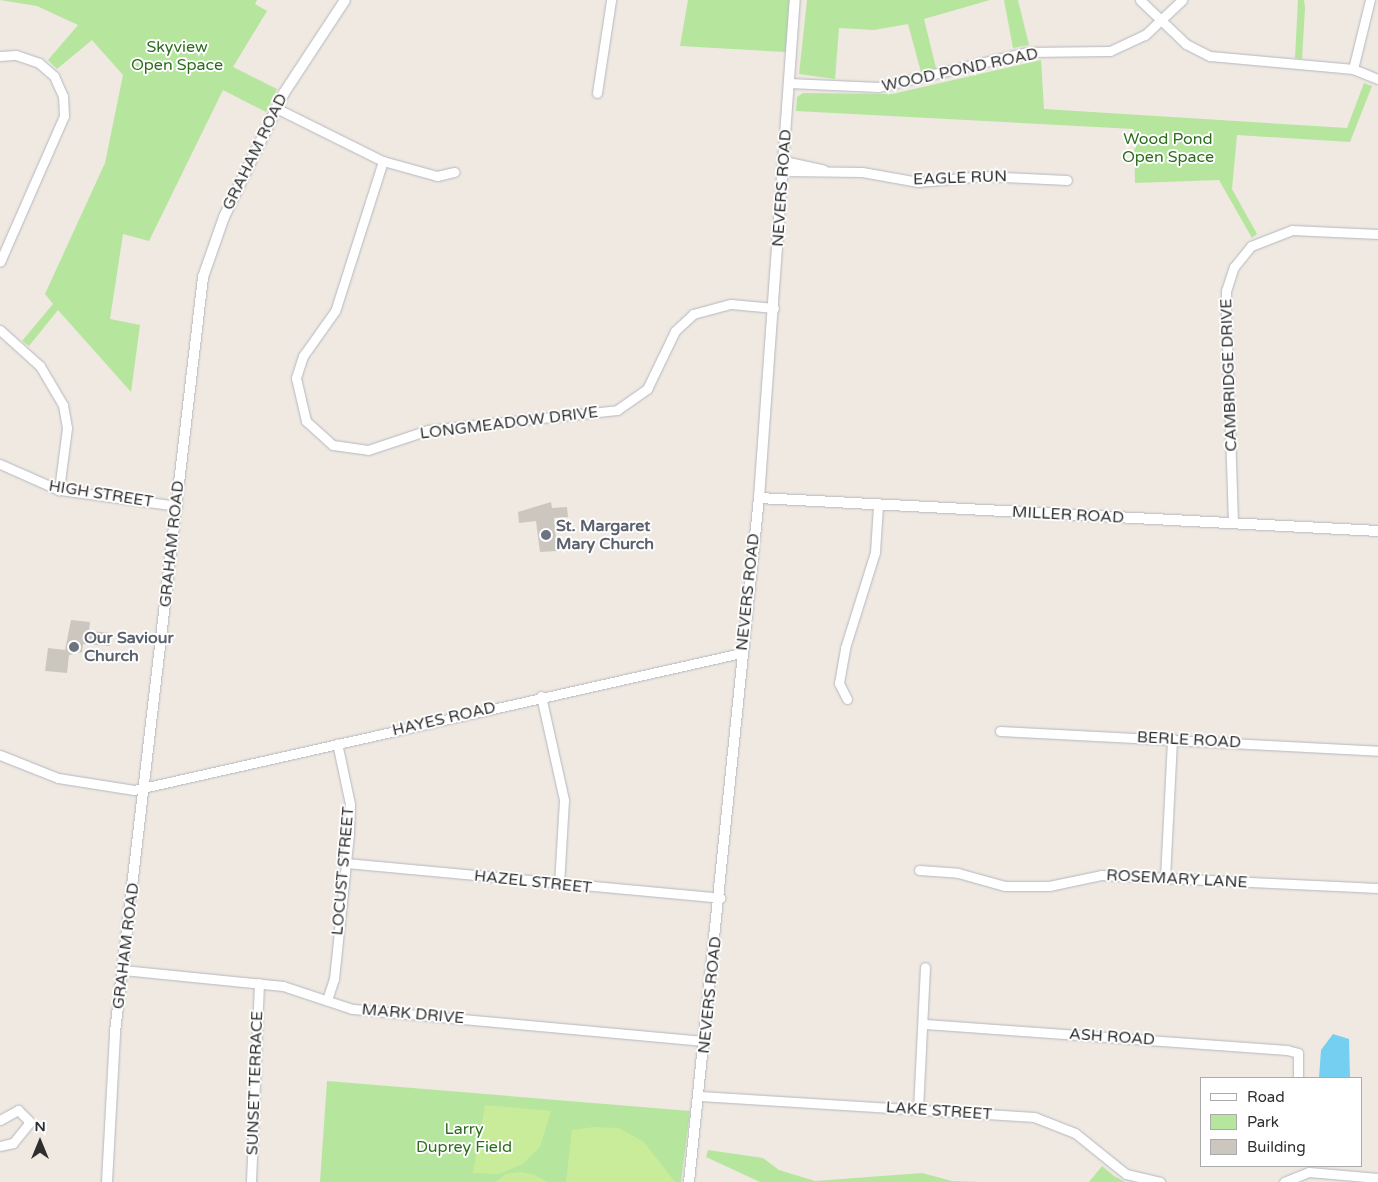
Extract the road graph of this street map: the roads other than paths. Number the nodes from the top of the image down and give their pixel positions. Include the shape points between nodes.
1 (345, 0) edge
2 (611, 0) edge
3 (795, 0) edge
4 (1140, 0) edge
5 (1182, 0) edge
6 (1370, 0) edge
7 (1160, 21) junction
8 (0, 56) edge
9 (1353, 69) junction
10 (1378, 79) edge
11 (789, 83) junction
12 (597, 93) dead end
13 (276, 108) junction
14 (383, 161) junction
15 (784, 166) junction
16 (455, 172) dead end
17 (1067, 180) dead end
18 (1378, 234) edge
19 (0, 262) edge
20 (774, 308) junction
21 (0, 330) edge
22 (0, 464) edge
23 (59, 490) junction
24 (758, 498) junction
25 (878, 505) junction
26 (177, 506) junction
27 (1233, 522) junction
28 (1378, 530) edge
29 (741, 653) junction
30 (541, 696) junction
31 (847, 699) dead end
32 (1000, 731) dead end
33 (1172, 738) junction
34 (338, 743) junction
35 (1378, 751) edge
36 (0, 755) edge
37 (146, 786) junction
38 (346, 863) junction
39 (919, 870) dead end
40 (1165, 878) junction
41 (559, 884) junction
42 (1378, 888) edge
43 (720, 898) junction
44 (925, 967) dead end
45 (123, 970) junction
46 (259, 983) junction
47 (327, 1000) junction
48 (925, 1024) junction
49 (705, 1041) junction
50 (1298, 1077) edge
51 (700, 1096) junction
52 (918, 1110) junction
53 (0, 1120) edge
54 (0, 1146) edge
55 (1294, 1170) edge
56 (1378, 1178) edge
57 (107, 1182) edge
58 (251, 1182) edge
59 (689, 1182) edge
60 (1160, 1182) edge
61 (1284, 1182) edge

1 - 13 street, GRAHAM ROAD
2 - 12 street
3 - 11 street, NEVERS ROAD
4 - 7 street
5 - 7 street, WOOD POND ROAD
6 - 9 street
7 - 9 street via 1186,44 1210,56
7 - 11 street, WOOD POND ROAD via 1136,41 1110,51 1027,52 878,87
8 - 19 street via 16,55 39,63 54,76 63,96 64,116
9 - 10 street
11 - 15 street, NEVERS ROAD
13 - 14 street
13 - 26 street, GRAHAM ROAD via 224,216 203,277
14 - 16 street via 437,176
14 - 20 street, LONGMEADOW DRIVE via 335,311 303,356 296,378 306,421 333,445 368,450 428,430 617,410 647,389 675,330 693,314 731,304
15 - 17 street, EAGLE RUN via 918,182 983,176
15 - 20 street, NEVERS ROAD
18 - 27 street, CAMBRIDGE DRIVE via 1292,230 1251,246 1234,267 1226,291
20 - 24 street, NEVERS ROAD
21 - 23 street via 40,366 63,405 67,428
22 - 23 street, HIGH STREET
23 - 26 street, HIGH STREET
24 - 25 street, MILLER ROAD
24 - 29 street, NEVERS ROAD
25 - 27 street, MILLER ROAD
25 - 31 street via 875,552 844,648 839,683
26 - 37 street, GRAHAM ROAD
27 - 28 street, MILLER ROAD
29 - 30 street, HAYES ROAD
29 - 43 street, NEVERS ROAD
30 - 34 street, HAYES ROAD
30 - 41 street via 564,800
32 - 33 street, BERLE ROAD
33 - 35 street, BERLE ROAD
33 - 40 street
34 - 37 street, HAYES ROAD
34 - 38 street, LOCUST STREET via 350,804
36 - 37 street, HAYES ROAD via 86,785 134,790
37 - 45 street, GRAHAM ROAD
38 - 41 street, HAZEL STREET
38 - 47 street, LOCUST STREET via 334,979
39 - 40 street, ROSEMARY LANE via 958,872 1005,886 1049,886 1101,875
40 - 42 street, ROSEMARY LANE
41 - 43 street, HAZEL STREET
43 - 49 street, NEVERS ROAD
44 - 48 street
45 - 46 street, MARK DRIVE
45 - 57 street, GRAHAM ROAD via 115,1032
46 - 47 street, MARK DRIVE
46 - 58 street, SUNSET TERRACE
47 - 49 street, MARK DRIVE via 352,1009
48 - 50 street, ASH ROAD via 1298,1053
48 - 52 street
49 - 51 street, NEVERS ROAD
51 - 52 street, LAKE STREET
51 - 59 street, NEVERS ROAD
52 - 60 street, LAKE STREET via 1049,1122 1075,1133 1126,1174
53 - 54 street via 18,1110 30,1122 13,1143
55 - 56 street
55 - 61 street

